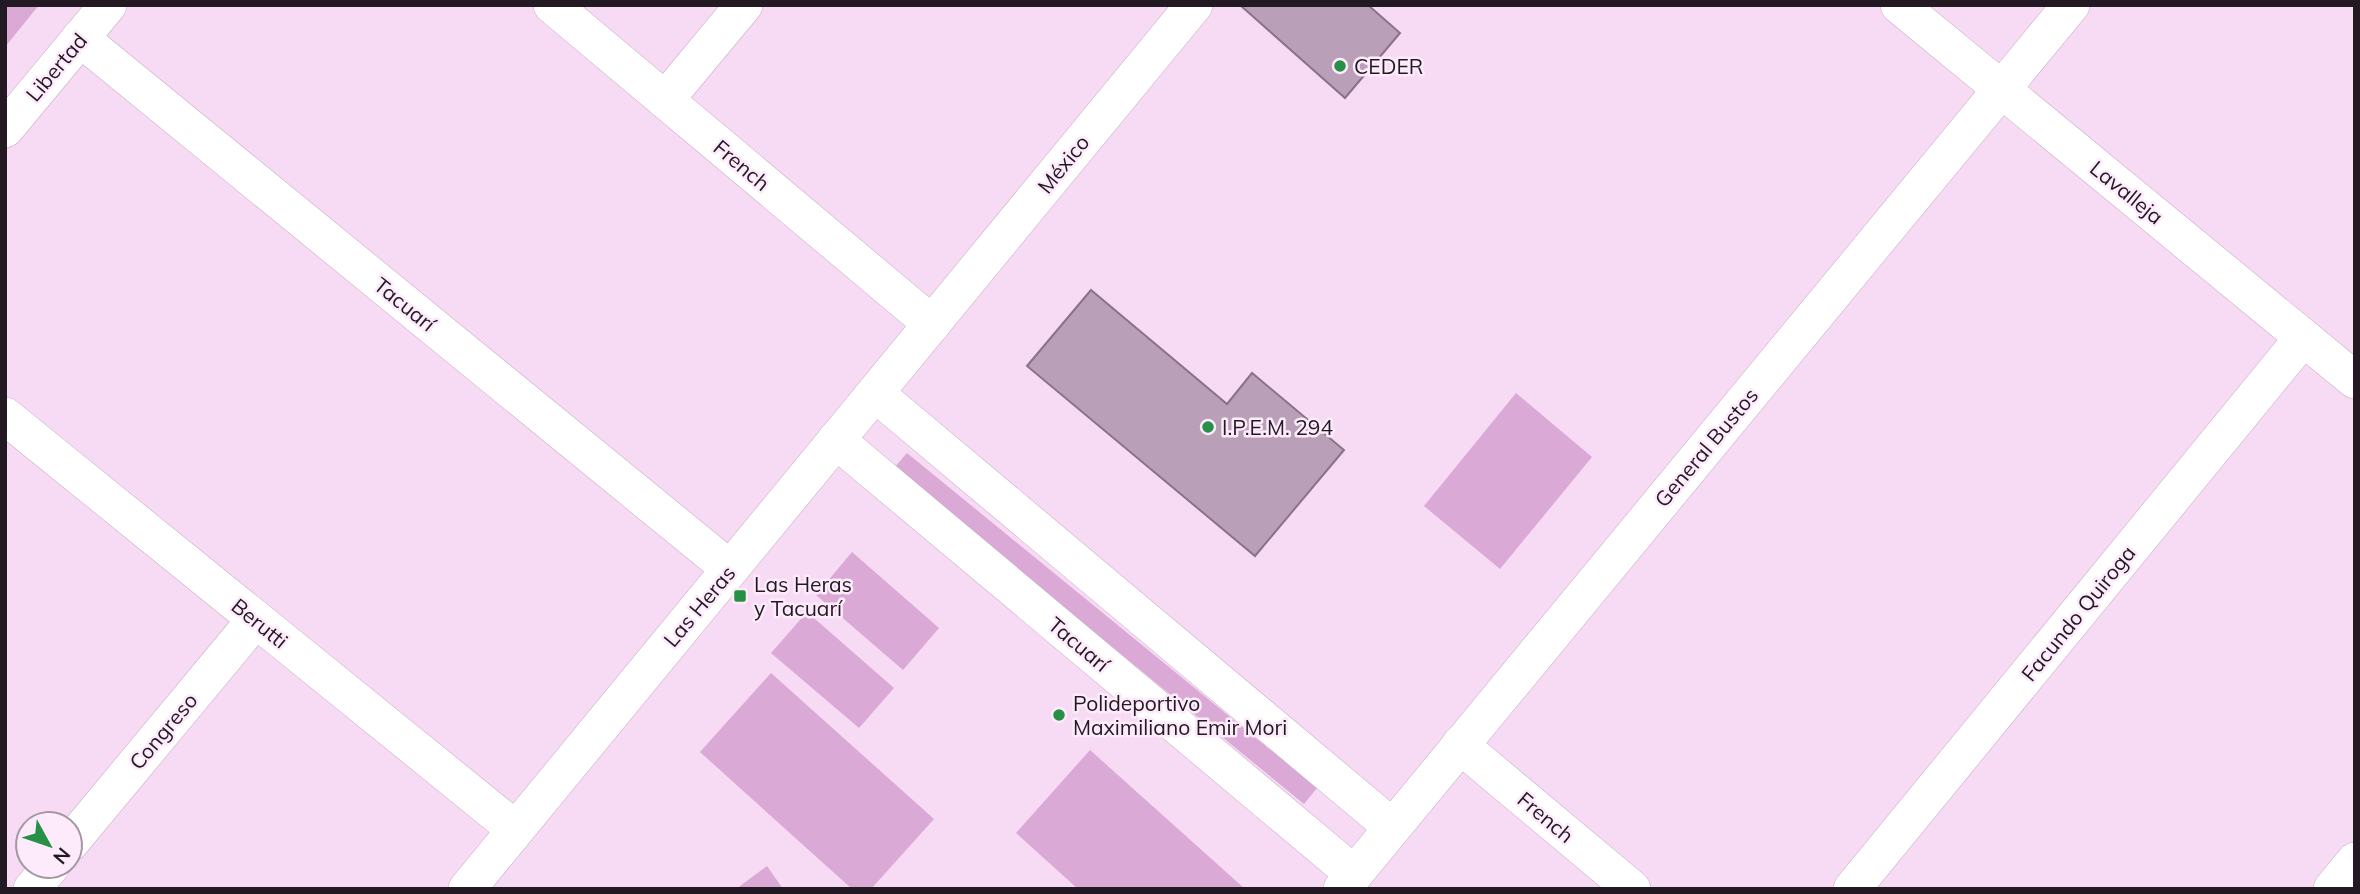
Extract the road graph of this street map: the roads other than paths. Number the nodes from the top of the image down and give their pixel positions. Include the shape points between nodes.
1 (108, 5) edge
2 (552, 5) edge
3 (744, 5) edge
4 (1194, 5) edge
5 (1899, 5) edge
6 (2071, 5) edge
7 (80, 38) junction
8 (2002, 90) junction
9 (665, 100) junction
10 (5, 129) edge
11 (932, 324) junction
12 (2303, 338) junction
13 (2355, 380) edge
14 (876, 394) junction
15 (5, 416) edge
16 (836, 440) junction
17 (730, 569) junction
18 (256, 619) junction
19 (1460, 745) junction
20 (84, 826) edge
21 (1392, 827) junction
22 (515, 829) junction
23 (2355, 861) edge
24 (1348, 881) edge
25 (467, 889) edge
26 (1632, 889) edge
27 (1852, 889) edge
28 (2332, 889) edge

1 - 7 street, Libertad
2 - 9 street, French
3 - 9 street
4 - 11 street, México
5 - 8 street, Lavalleja
6 - 8 street, General Bustos
7 - 10 street, Libertad
7 - 17 street, Tacuarí
8 - 12 street, Lavalleja
8 - 19 street, General Bustos
9 - 11 street, French
11 - 14 street, Las Heras
12 - 13 street, Lavalleja
12 - 27 street, Facundo Quiroga
14 - 16 street, Las Heras
14 - 21 street
15 - 18 street, Berutti
16 - 17 street, Las Heras
16 - 24 street, Tacuarí
17 - 22 street, Las Heras
18 - 20 street, Congreso
18 - 22 street, Berutti
19 - 21 street, General Bustos
19 - 26 street, French
21 - 24 street, General Bustos
22 - 25 street, Las Heras
23 - 28 street

